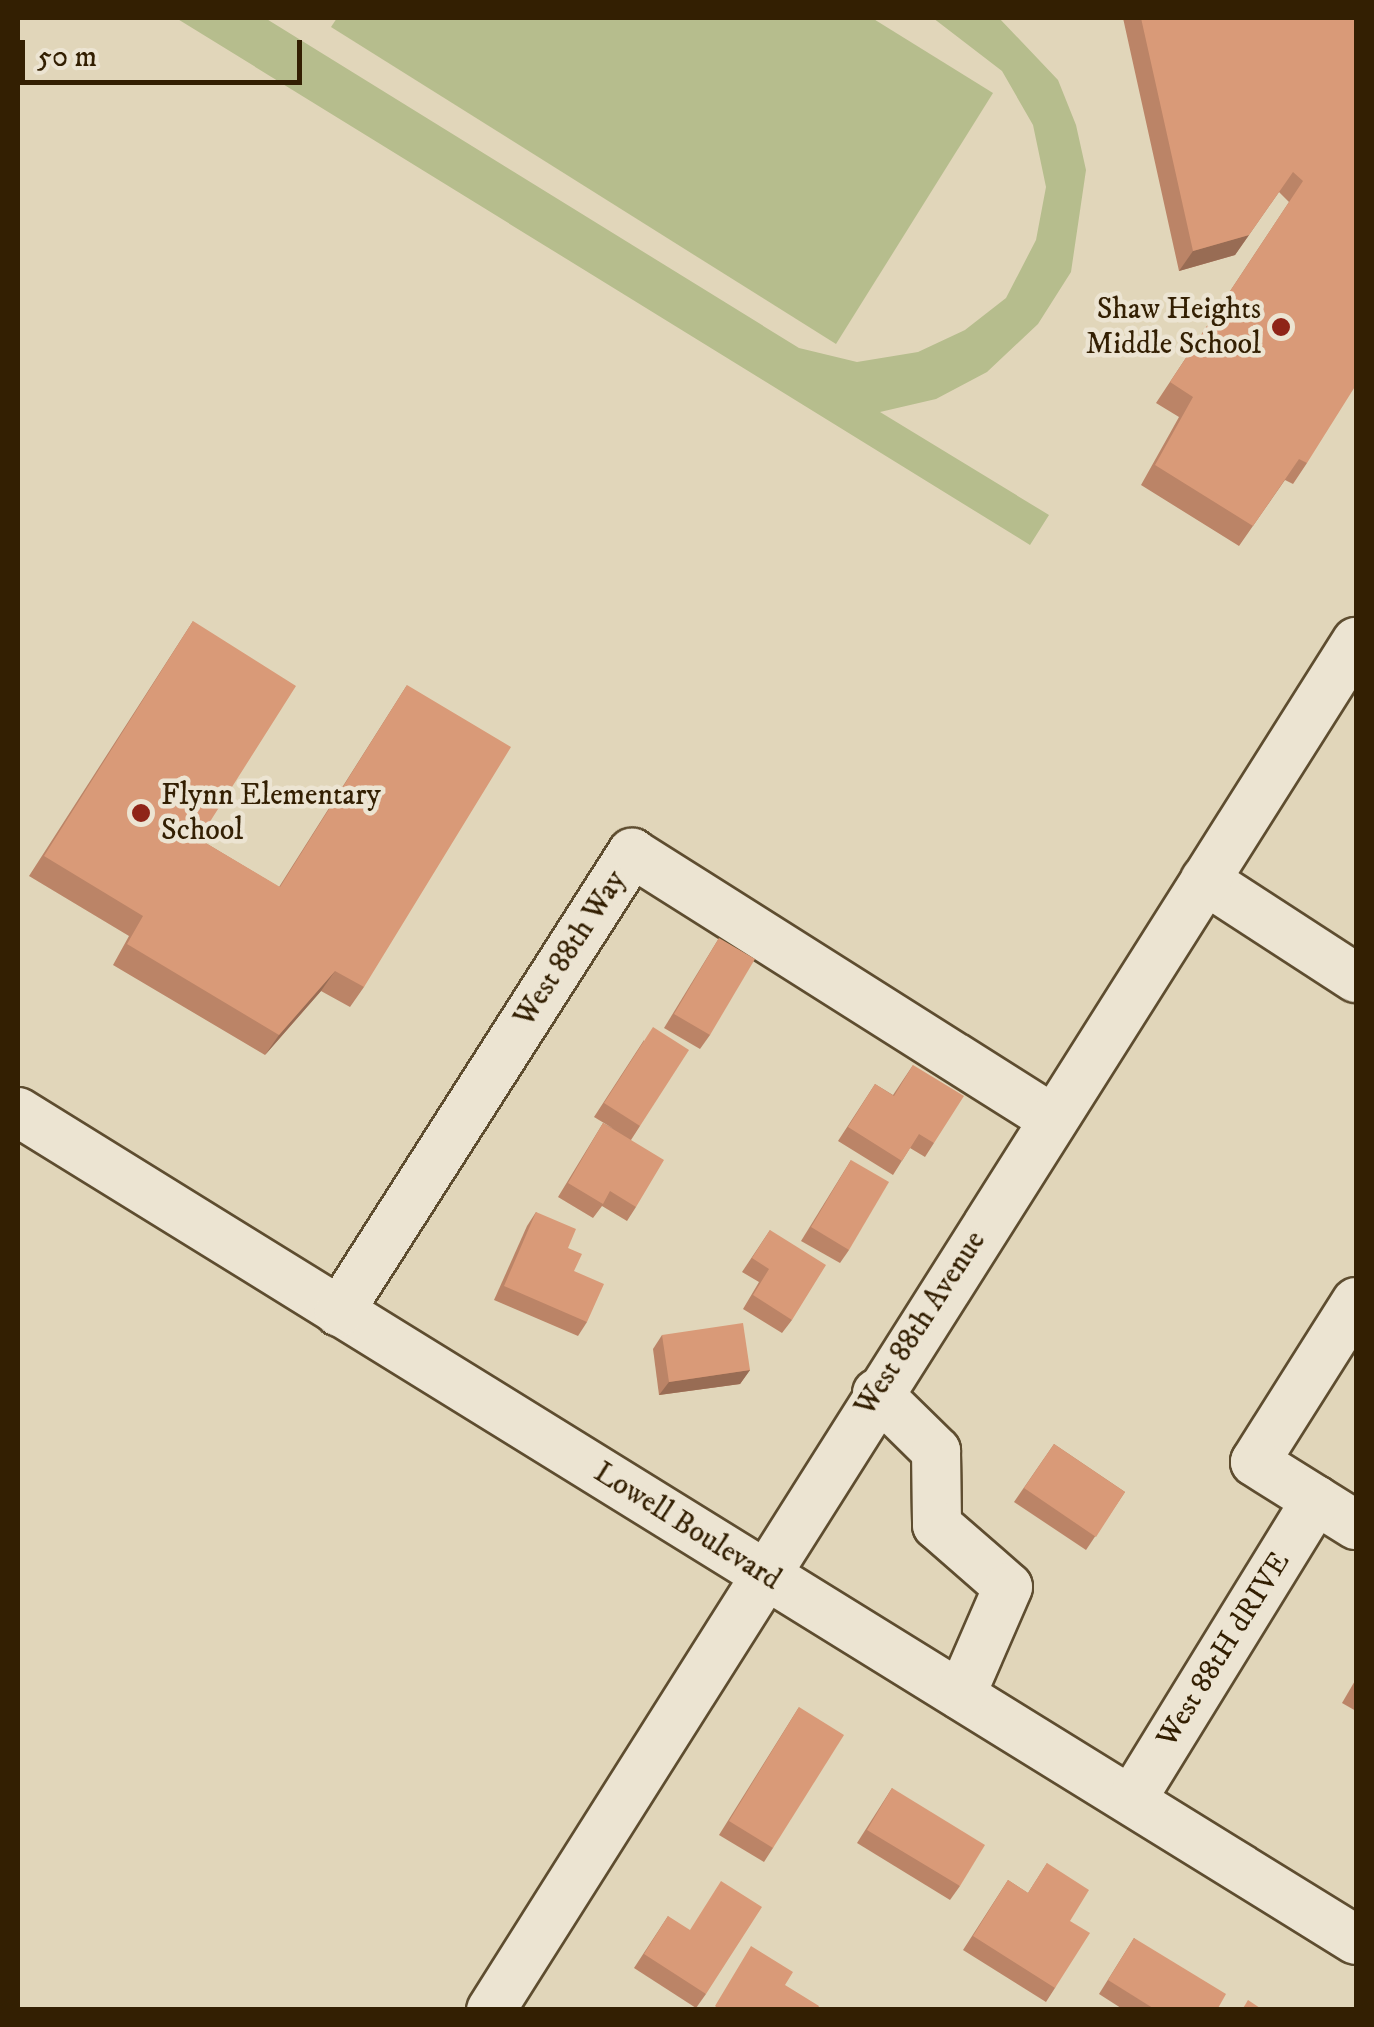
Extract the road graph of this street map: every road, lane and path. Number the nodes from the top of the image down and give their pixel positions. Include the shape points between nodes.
1 (1356, 642) edge
2 (1205, 880) junction
3 (1356, 978) edge
4 (18, 1112) edge
5 (1052, 1119) junction
6 (1356, 1302) edge
7 (339, 1312) junction
8 (877, 1393) junction
9 (1316, 1500) junction
10 (1356, 1525) edge
11 (762, 1573) junction
12 (961, 1696) junction
13 (1132, 1800) junction
14 (1356, 1940) edge
15 (504, 2005) edge

1 - 2 street, West 88th Avenue
2 - 3 street
2 - 5 street, West 88th Avenue
4 - 7 street, Lowell Boulevard
5 - 7 street, West 88th Way via 632,853
5 - 8 street, West 88th Avenue
6 - 9 street via 1255,1462
7 - 11 street, Lowell Boulevard
8 - 11 street, West 88th Avenue
8 - 12 street via 936,1451 936,1525 1008,1587
9 - 10 street
9 - 13 street, West 88tH dRIVE
11 - 12 street, Lowell Boulevard
11 - 15 street, West 88th Avenue
12 - 13 street, Lowell Boulevard
13 - 14 street, Lowell Boulevard

